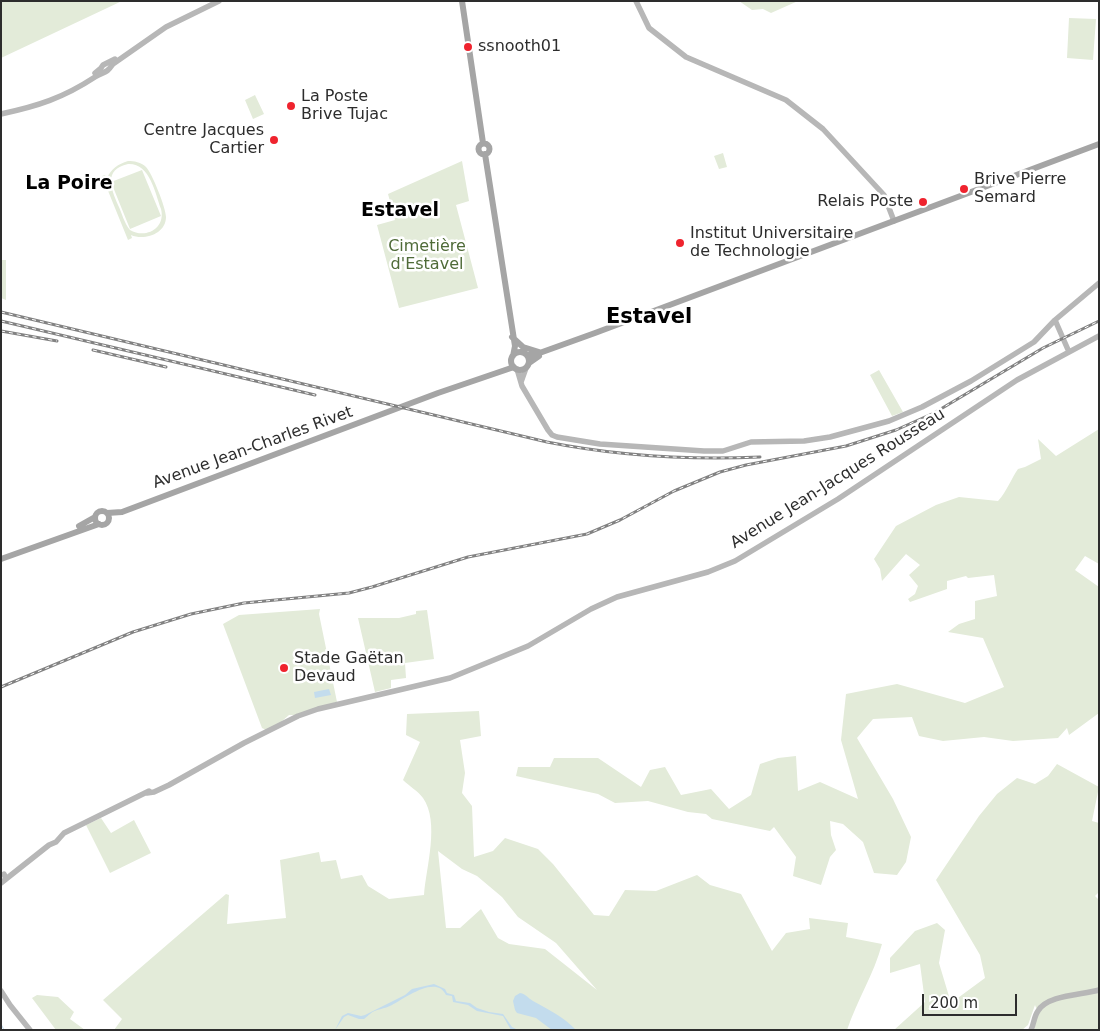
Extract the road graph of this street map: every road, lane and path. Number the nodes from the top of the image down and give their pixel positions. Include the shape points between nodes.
1 (213, 1) edge
2 (219, 1) edge
3 (462, 1) edge
4 (636, 1) edge
5 (106, 68) junction
6 (1, 113) edge
7 (1099, 144) edge
8 (894, 221) junction
9 (1099, 283) edge
10 (1055, 320) junction
11 (595, 334) junction
12 (1099, 336) edge
13 (512, 337) junction
14 (514, 346) junction
15 (542, 352) junction
16 (1069, 352) junction
17 (525, 353) junction
18 (512, 358) junction
19 (528, 365) junction
20 (515, 368) junction
21 (521, 384) junction
22 (446, 390) junction
23 (122, 512) junction
24 (107, 513) junction
25 (95, 517) junction
26 (108, 521) junction
27 (99, 524) junction
28 (1, 557) edge
29 (56, 840) junction
30 (3, 880) edge
31 (1099, 990) edge
32 (1, 991) edge
33 (30, 1030) edge
34 (1031, 1030) edge

1 - 5 main road via 164,26
2 - 5 main road via 166,27
3 - 13 main road via 483,143 479,149 485,154
4 - 8 main road via 649,28 686,57 786,100 823,129 884,195
5 - 6 main road via 45,101
5 - 6 main road via 67,94 45,103
7 - 8 main road
8 - 11 main road
9 - 10 main road
10 - 16 main road
10 - 21 main road via 1034,342 922,407 889,421 812,440 752,442 719,451 600,444 557,437 548,430
11 - 15 main road
11 - 19 main road via 536,358
12 - 16 main road, Avenue Jean-Jacques Rousseau
13 - 14 main road
13 - 15 main road via 528,350
14 - 17 main road
14 - 18 main road
15 - 17 main road
16 - 29 main road, Avenue Jean-Jacques Rousseau via 1017,380 838,499 747,555 714,570 617,597 528,646 450,678 298,716 147,793 78,823
17 - 18 main road via 517,352
17 - 19 main road
18 - 20 main road
18 - 22 main road via 506,366
19 - 20 main road via 522,370
19 - 21 main road
20 - 21 main road
20 - 22 main road
22 - 23 main road, Avenue Jean-Charles Rivet
23 - 24 main road, Avenue Jean-Charles Rivet
23 - 26 main road, Avenue Jean-Charles Rivet
24 - 25 main road via 100,511
24 - 26 main road
25 - 27 main road
25 - 28 main road
26 - 27 main road
27 - 28 main road
29 - 30 main road
29 - 30 main road via 49,842
31 - 34 main road via 1045,1003
32 - 33 main road

